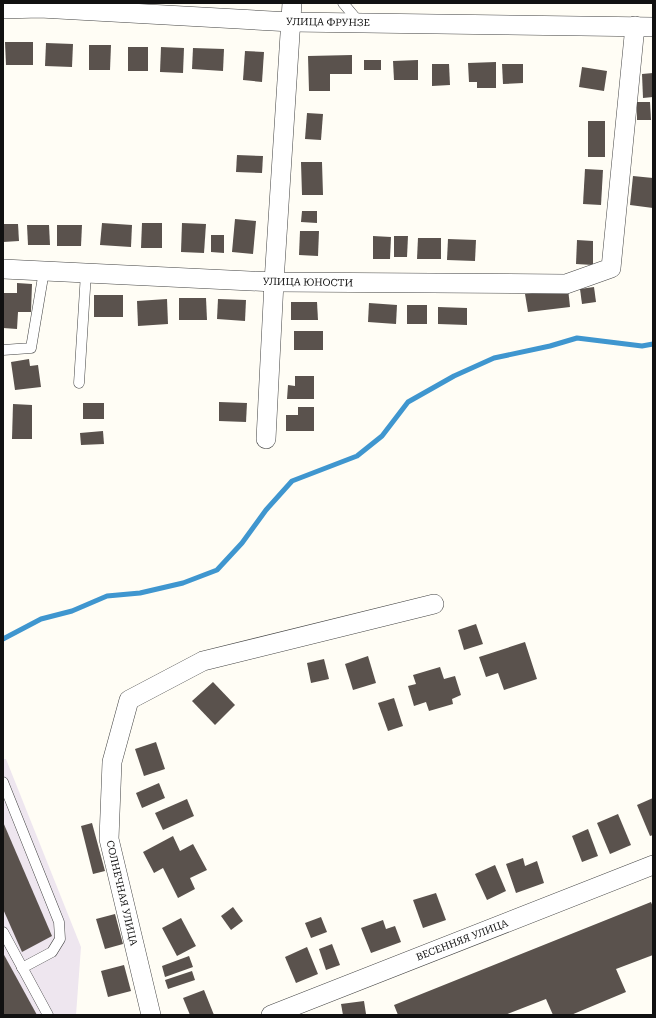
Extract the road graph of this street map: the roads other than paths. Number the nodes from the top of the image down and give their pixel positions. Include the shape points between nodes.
1 (292, 3) edge
2 (343, 3) edge
3 (40, 6) edge
4 (3, 9) edge
5 (291, 22) junction
6 (359, 22) junction
7 (644, 27) edge
8 (3, 269) edge
9 (44, 271) junction
10 (86, 273) junction
11 (274, 282) junction
12 (3, 350) edge
13 (79, 383) dead end
14 (266, 439) dead end
15 (434, 604) dead end
16 (3, 782) edge
17 (653, 865) edge
18 (3, 932) edge
19 (22, 968) junction
20 (48, 1015) edge
21 (151, 1015) edge
22 (271, 1015) edge

1 - 5 street
2 - 6 lane
3 - 4 street, УЛИЦА ФРУНЗЕ
3 - 5 street, УЛИЦА ФРУНЗЕ
5 - 6 street, УЛИЦА ФРУНЗЕ
5 - 11 street
6 - 7 street, УЛИЦА ФРУНЗЕ
7 - 11 street, УЛИЦА ЮНОСТИ via 611,268 566,284
8 - 9 street, УЛИЦА ЮНОСТИ
9 - 10 street, УЛИЦА ЮНОСТИ
9 - 12 lane via 32,348
10 - 11 street, УЛИЦА ЮНОСТИ
10 - 13 lane
11 - 14 street
15 - 21 street, СОЛНЕЧНАЯ УЛИЦА via 203,661 129,700 112,762 109,839
16 - 19 lane via 59,922 60,939 52,952
17 - 22 street, ВЕСЕННЯЯ УЛИЦА
18 - 19 lane
19 - 20 lane

